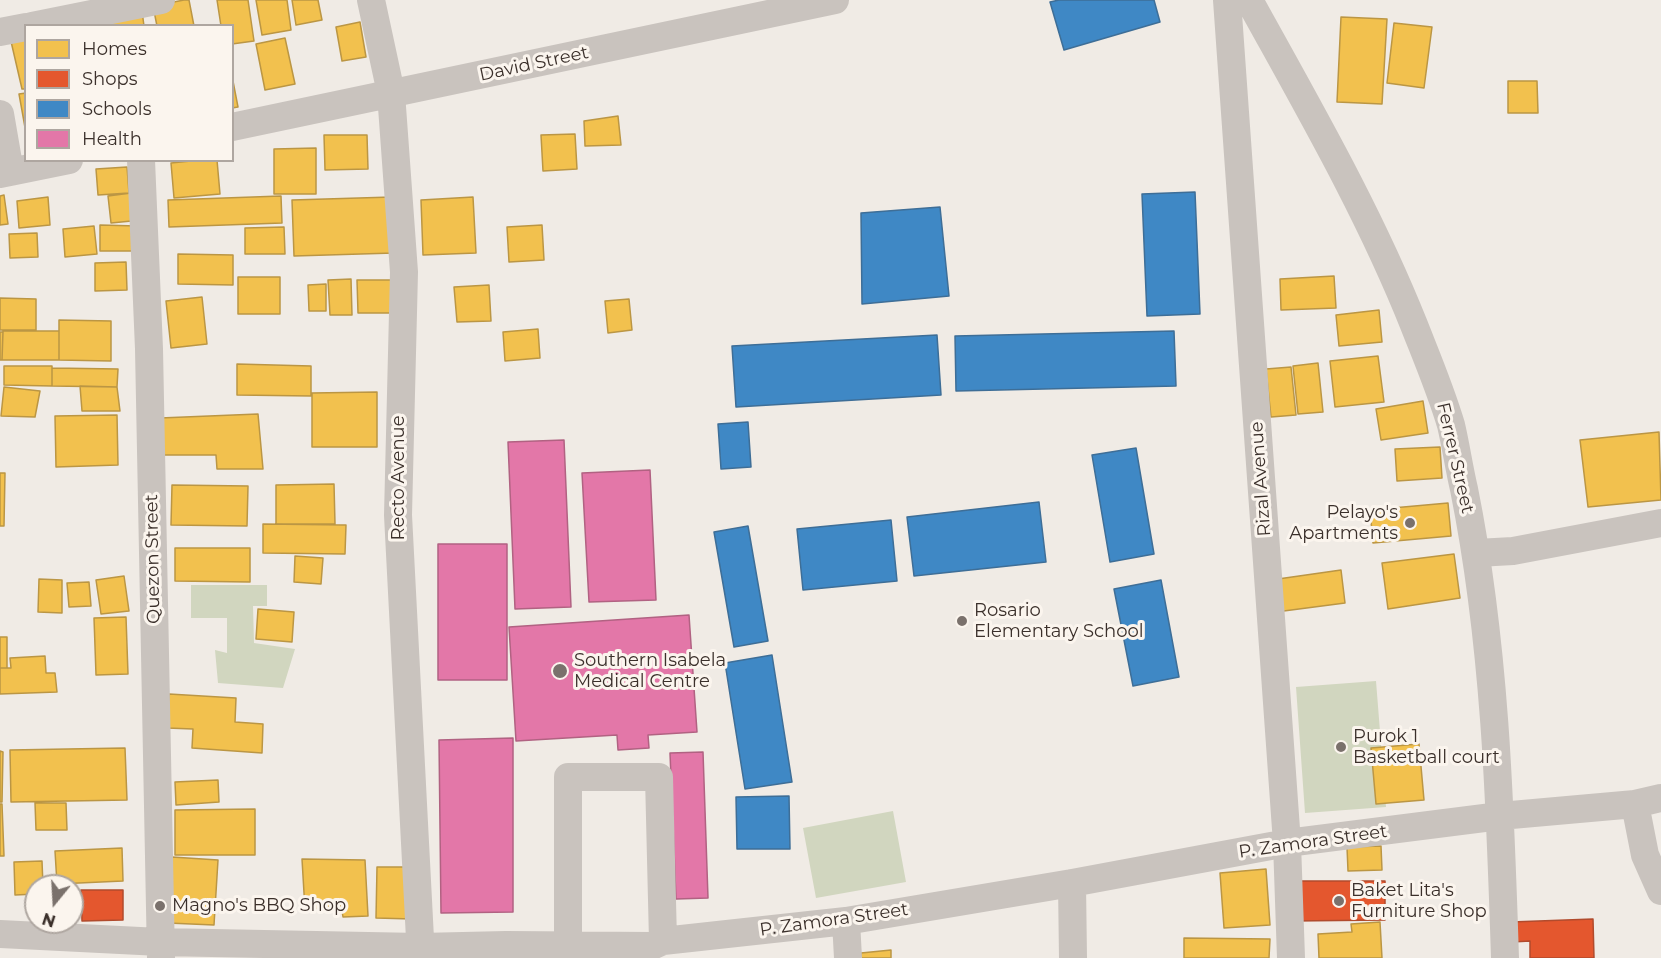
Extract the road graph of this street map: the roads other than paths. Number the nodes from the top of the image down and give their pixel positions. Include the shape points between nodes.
1 (161, 0) edge
2 (372, 0) edge
3 (835, 0) edge
4 (1227, 0) edge
5 (1249, 0) edge
6 (791, 5) edge
7 (42, 24) edge
8 (24, 27) edge
9 (0, 32) edge
10 (391, 93) junction
11 (0, 114) edge
12 (234, 127) edge
13 (59, 162) edge
14 (141, 162) edge
15 (5, 173) edge
16 (1661, 523) edge
17 (1477, 553) junction
18 (1648, 801) edge
19 (1500, 816) junction
20 (1287, 843) junction
21 (1072, 883) junction
22 (1661, 891) edge
23 (846, 921) junction
24 (0, 934) edge
25 (568, 945) junction
26 (655, 948) edge
27 (161, 950) edge
28 (421, 953) edge
29 (848, 958) edge
30 (1073, 958) edge
31 (1291, 958) edge
32 (1505, 958) edge

1 - 7 street
2 - 10 street, Recto Avenue
3 - 6 street, David Street
4 - 20 street, Rizal Avenue
5 - 17 street, Ferrer Street via 1360,204 1399,287 1450,425
6 - 10 street, David Street
8 - 9 street
10 - 12 street, David Street
10 - 28 street, Recto Avenue via 404,272 398,515
11 - 15 street
13 - 15 street
14 - 27 street, Quezon Street via 149,349
16 - 17 street via 1513,551
17 - 19 street, Ferrer Street
18 - 19 street, P. Zamora Street
18 - 22 street via 1645,855
19 - 20 street, P. Zamora Street
19 - 32 street, Ferrer Street
20 - 21 street, P. Zamora Street
20 - 31 street, Rizal Avenue
21 - 23 street, P. Zamora Street
21 - 30 street
23 - 26 street, P. Zamora Street
23 - 29 street
24 - 27 street, P. Zamora Street
25 - 26 street, P. Zamora Street
25 - 26 street via 568,777 659,777
25 - 28 street, P. Zamora Street
27 - 28 street, P. Zamora Street

